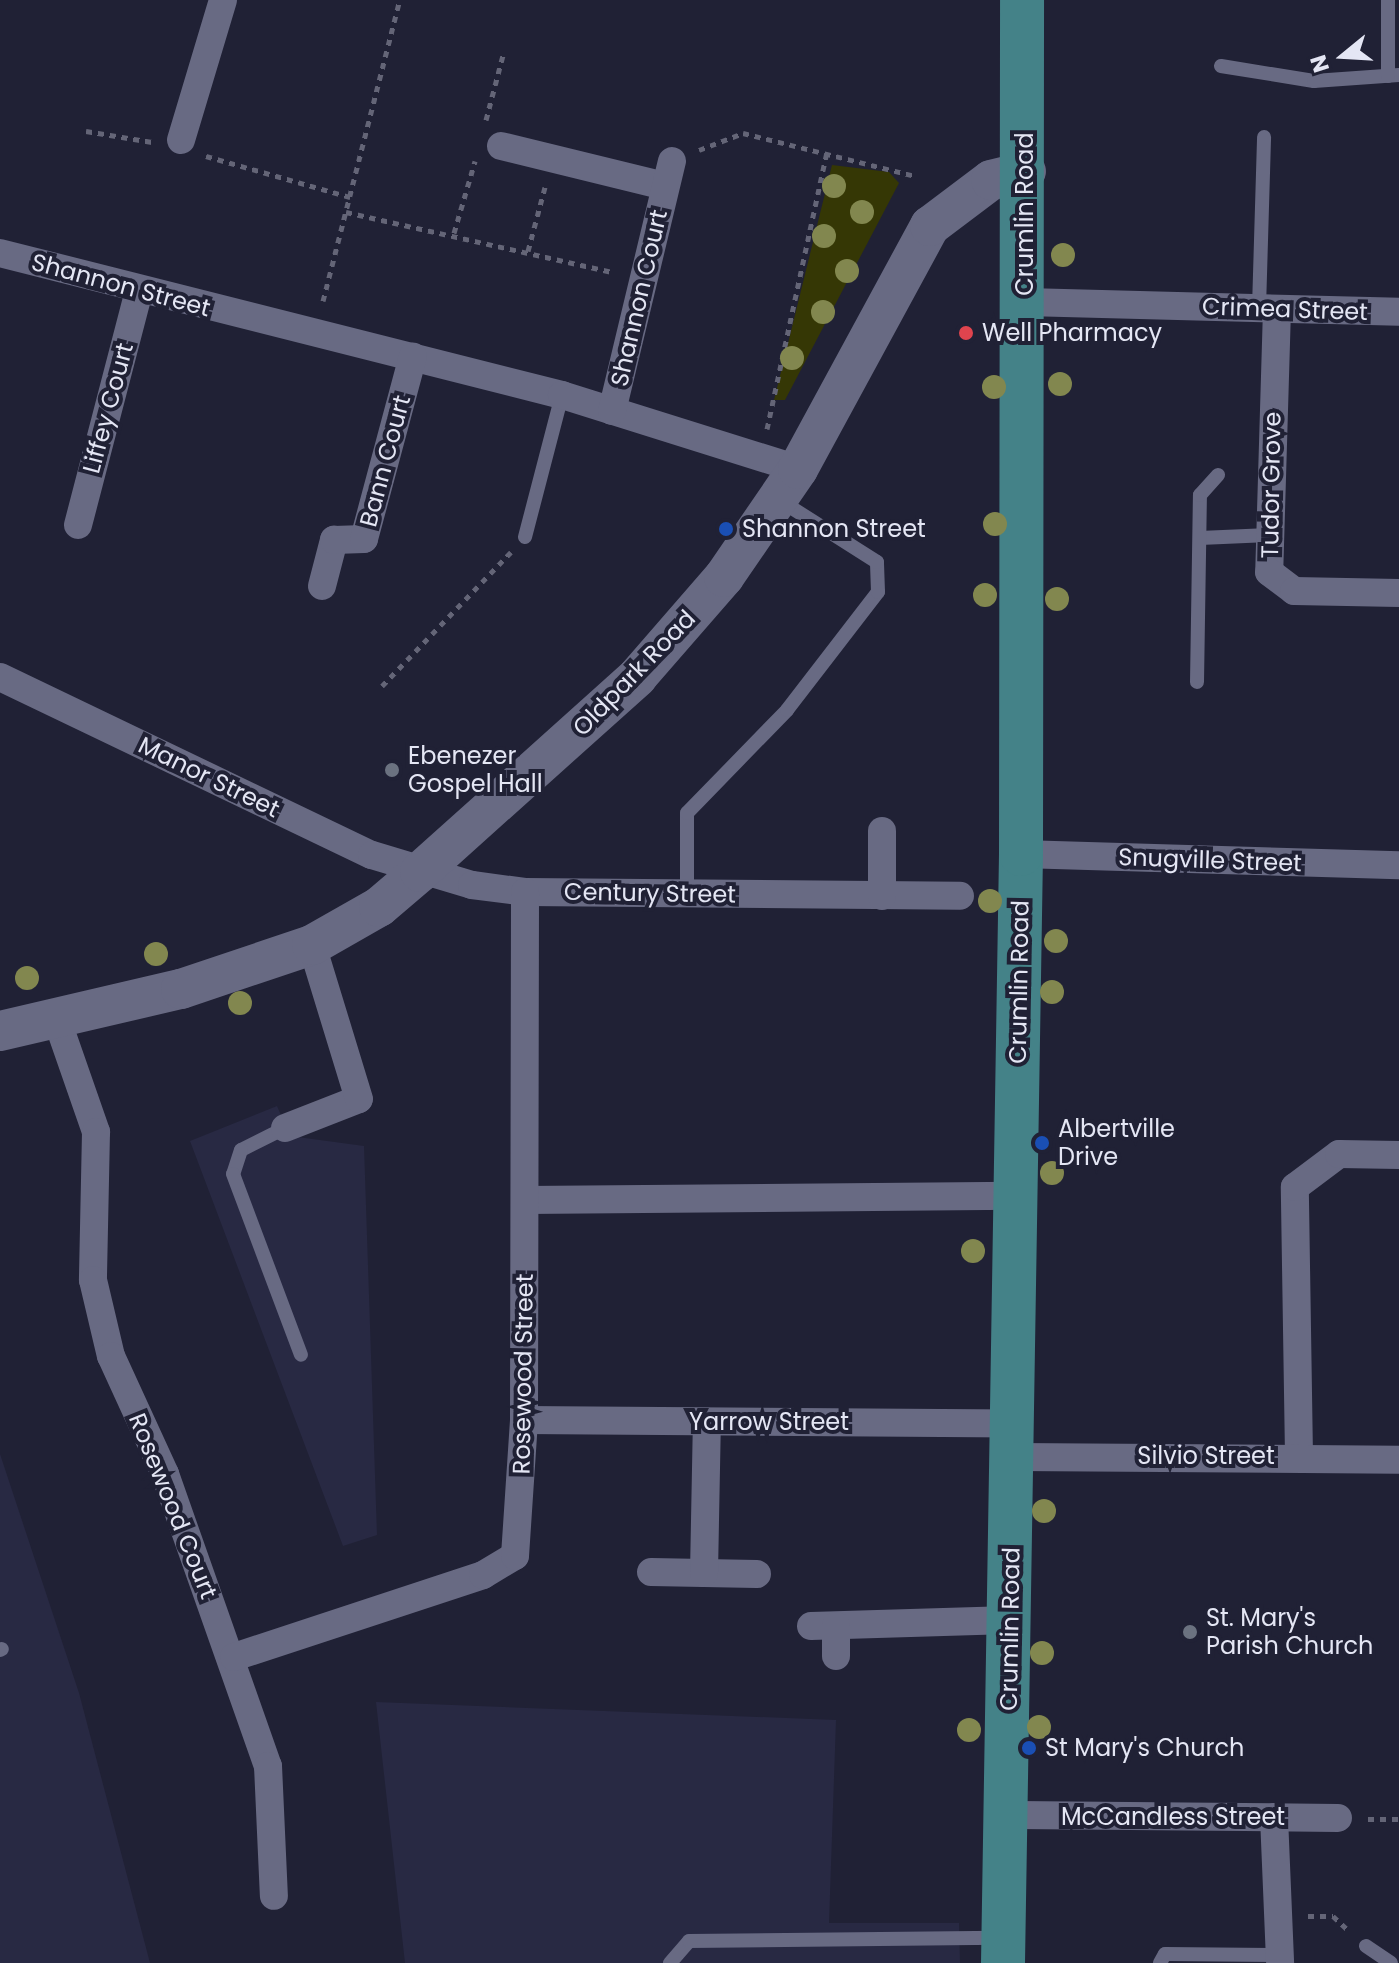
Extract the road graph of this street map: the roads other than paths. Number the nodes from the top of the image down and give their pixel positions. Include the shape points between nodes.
1 (223, 0) edge
2 (1022, 0) edge
3 (1388, 0) edge
4 (1221, 66) dead end
5 (1394, 75) edge
6 (1264, 137) dead end
7 (181, 140) road end
8 (490, 144) road end
9 (1026, 171) junction
10 (0, 253) edge
11 (139, 291) junction
12 (1026, 302) junction
13 (1268, 309) junction
14 (1399, 312) edge
15 (413, 356) junction
16 (562, 395) junction
17 (612, 411) junction
18 (1218, 475) dead end
19 (787, 484) junction
20 (78, 525) dead end
21 (1269, 535) junction
22 (525, 537) road end
23 (1200, 538) junction
24 (322, 586) dead end
25 (1399, 593) edge
26 (0, 677) edge
27 (1197, 682) dead end
28 (882, 831) dead end
29 (1021, 854) junction
30 (1399, 865) edge
31 (420, 872) junction
32 (525, 892) junction
33 (687, 893) junction
34 (882, 896) junction
35 (960, 896) dead end
36 (312, 945) junction
37 (56, 1017) junction
38 (0, 1031) edge
39 (285, 1128) joint
40 (1399, 1155) edge
41 (1015, 1196) junction
42 (525, 1200) junction
43 (301, 1355) dead end
44 (524, 1420) junction
45 (707, 1423) junction
46 (1013, 1440) junction
47 (1299, 1456) junction
48 (1399, 1460) edge
49 (651, 1572) dead end
50 (704, 1573) junction
51 (757, 1574) dead end
52 (1010, 1620) junction
53 (836, 1656) dead end
54 (234, 1657) junction
55 (1008, 1815) junction
56 (1274, 1817) junction
57 (1338, 1818) dead end
58 (274, 1896) dead end
59 (1366, 1946) road end
60 (1003, 1951) edge
61 (1280, 1959) edge
62 (670, 1963) edge
63 (1160, 1963) edge
64 (1391, 1963) edge

1 - 7 street
2 - 9 main road, Crumlin Road
3 - 5 lane
4 - 5 lane via 1314,81
6 - 13 lane
8 - 17 street, Shannon Court via 669,174
9 - 12 main road, Crumlin Road
9 - 19 main road, Oldpark Road via 991,180 930,226
10 - 11 street, Shannon Street
11 - 15 street, Shannon Street
11 - 20 street, Liffey Court
12 - 13 street, Crimea Street
12 - 29 main road, Crumlin Road
13 - 14 street, Crimea Street
13 - 21 street, Tudor Grove
15 - 16 street, Shannon Street
15 - 24 street, Bann Court via 364,539 334,540
16 - 17 street, Shannon Street
16 - 22 lane
17 - 19 street, Shannon Street
18 - 23 lane via 1200,495
19 - 31 main road, Oldpark Road via 724,577 637,677
19 - 33 lane via 877,562 878,592 787,710 687,813
21 - 23 lane
21 - 25 street, Tudor Grove via 1269,572 1294,591
23 - 27 lane
26 - 31 street, Manor Street
28 - 34 street
29 - 30 street, Snugville Street
29 - 41 main road, Crumlin Road
31 - 32 street, Century Street
31 - 36 main road, Oldpark Road via 379,907
32 - 33 street, Century Street
32 - 42 street, Rosewood Street
33 - 34 street, Century Street
34 - 35 street, Century Street
36 - 37 main road, Oldpark Road via 181,989
36 - 39 street via 359,1099
37 - 38 main road, Oldpark Road
37 - 54 street, Rosewood Court via 96,1132 93,1280 111,1356 150,1436
39 - 43 lane via 241,1150 233,1174
40 - 47 street via 1339,1154 1295,1187
41 - 42 street
41 - 46 main road, Crumlin Road
42 - 44 street, Rosewood Street
44 - 45 street, Yarrow Street
44 - 54 street, Rosewood Street via 515,1556 483,1575
45 - 46 street, Yarrow Street
45 - 50 street
46 - 47 street, Silvio Street
46 - 52 main road, Crumlin Road
47 - 48 street, Silvio Street
49 - 50 street
50 - 51 street
52 - 53 street via 824,1626
52 - 55 main road, Crumlin Road
54 - 58 street, Rosewood Court via 268,1766
55 - 56 street, McCandless Street
55 - 60 main road, Crumlin Road
56 - 57 street, McCandless Street
56 - 61 street
59 - 64 lane
60 - 62 lane via 689,1941
61 - 63 lane via 1165,1954

